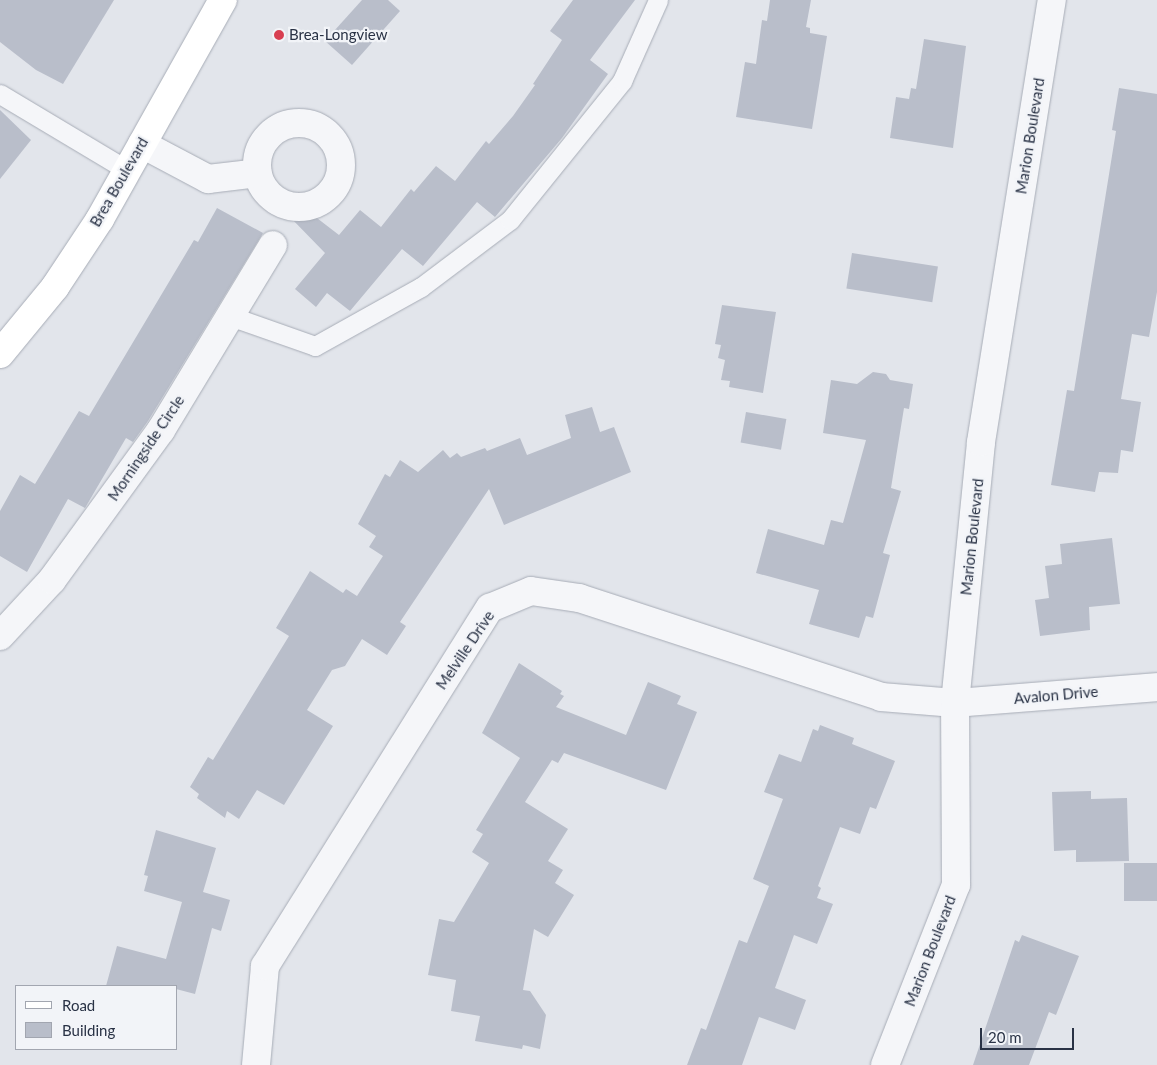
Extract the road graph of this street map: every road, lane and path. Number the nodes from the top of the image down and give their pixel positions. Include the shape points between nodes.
1 (223, 0) edge
2 (658, 0) edge
3 (1052, 0) edge
4 (0, 94) edge
5 (142, 144) junction
6 (127, 170) junction
7 (258, 173) dead end
8 (273, 245) dead end
9 (230, 316) junction
10 (0, 354) edge
11 (0, 636) edge
12 (1157, 687) edge
13 (955, 703) junction
14 (256, 1065) edge
15 (886, 1065) edge

1 - 5 main road, Brea Boulevard
2 - 9 lane via 622,81 510,220 421,287 316,346
3 - 13 street, Marion Boulevard via 981,442
4 - 6 lane
5 - 6 main road, Brea Boulevard
5 - 7 street via 208,180
6 - 10 main road, Brea Boulevard via 55,287
8 - 9 street, Morningside Circle
9 - 11 street, Morningside Circle via 149,446 52,580
12 - 13 street, Avalon Drive
13 - 14 street, Melville Drive via 881,697 579,598 531,590 490,608 265,966
13 - 15 street, Marion Boulevard via 956,885

